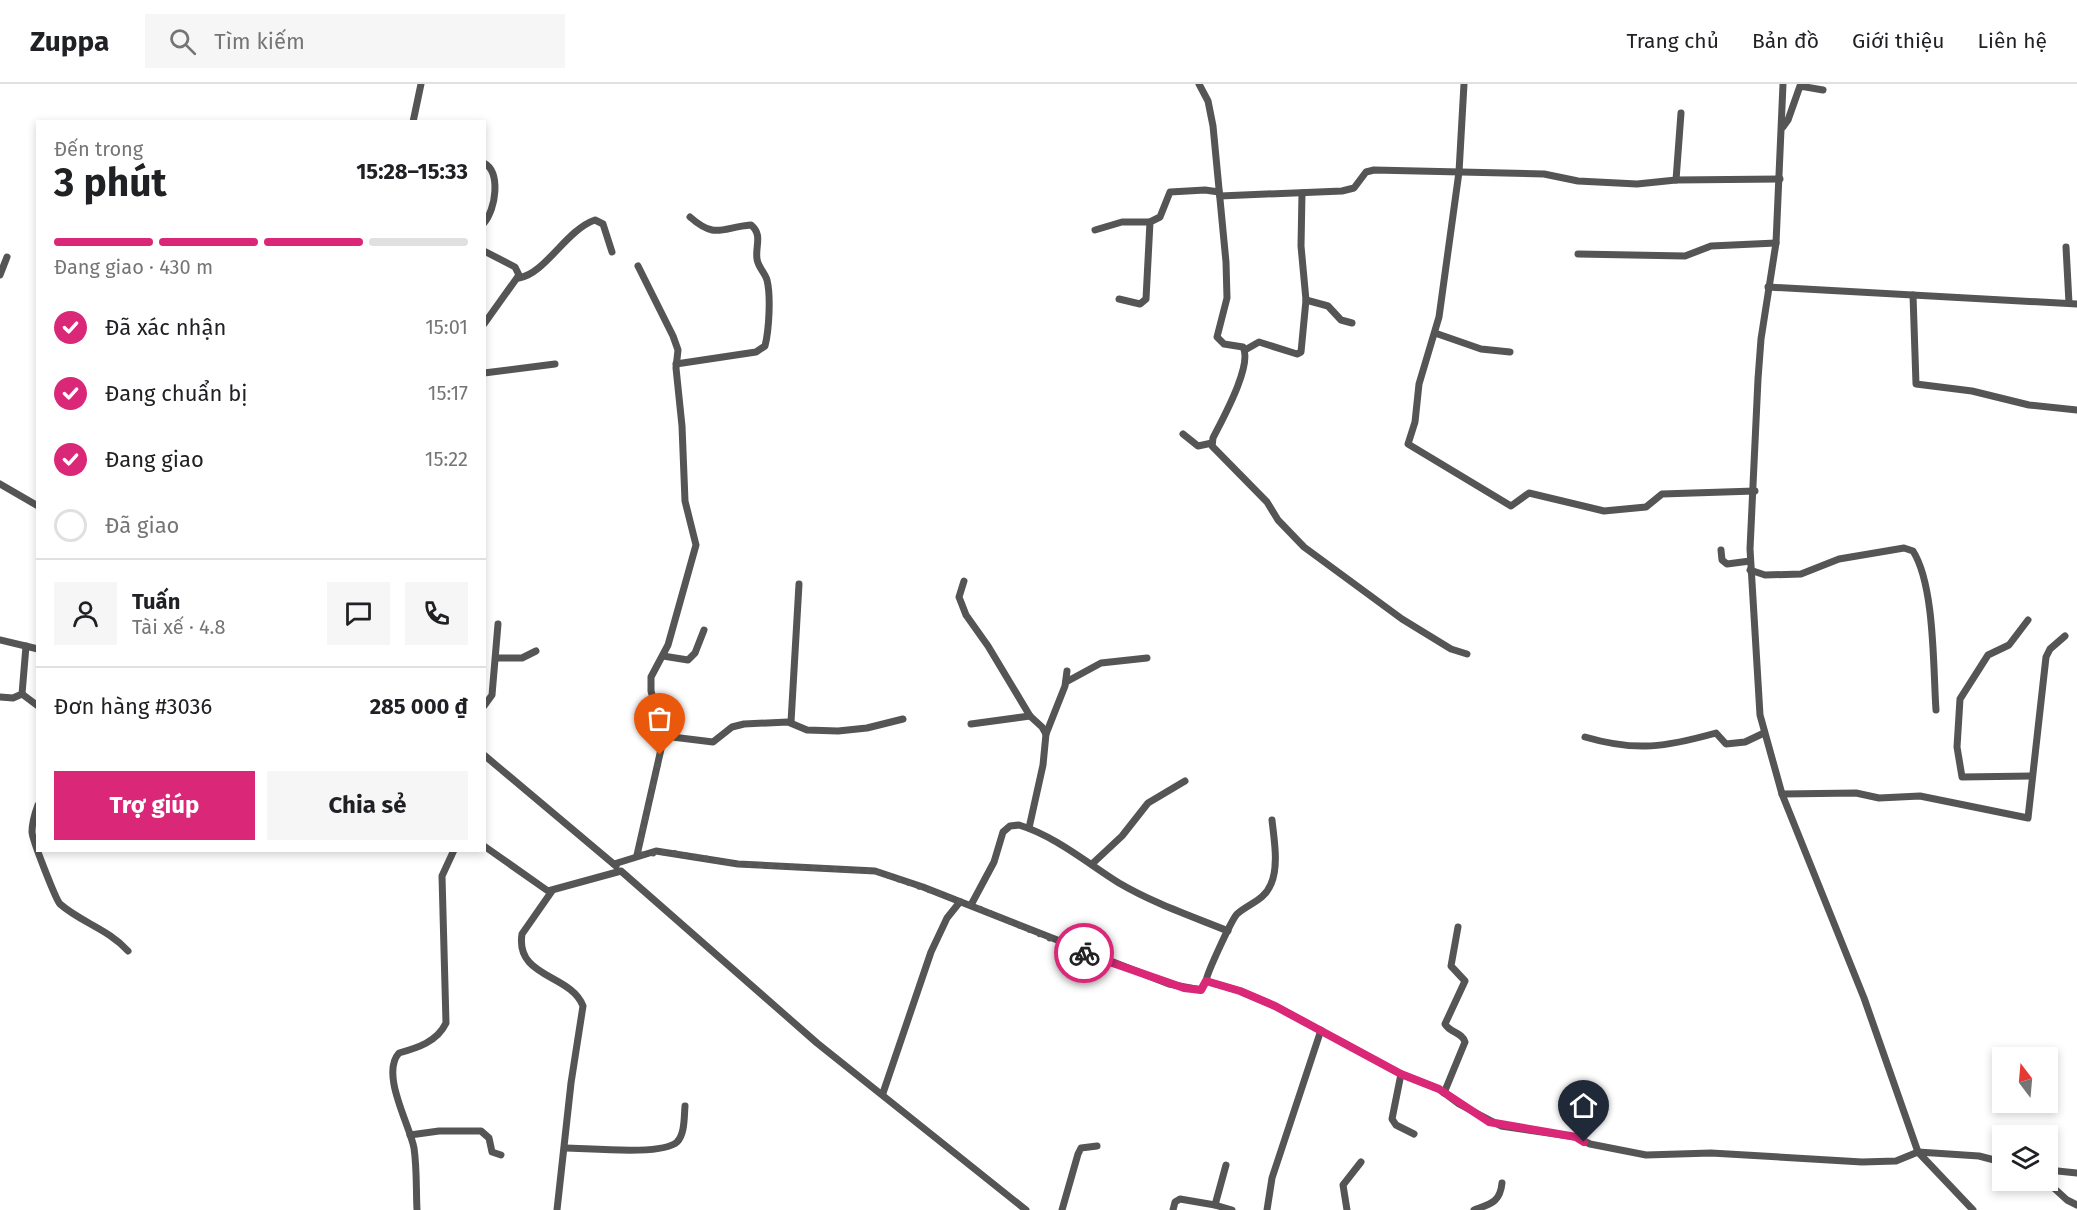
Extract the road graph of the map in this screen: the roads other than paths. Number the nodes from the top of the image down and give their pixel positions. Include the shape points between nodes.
1 (421, 84) edge
2 (1199, 84) edge
3 (1464, 84) edge
4 (1783, 84) edge
5 (1823, 90) dead end
6 (1681, 113) dead end
7 (412, 120) edge
8 (1783, 127) junction
9 (486, 164) edge
10 (1459, 172) junction
11 (1780, 178) junction
12 (1676, 180) junction
13 (1302, 193) junction
14 (1219, 194) junction
15 (690, 217) dead end
16 (486, 220) edge
17 (1150, 222) junction
18 (1095, 230) dead end
19 (1776, 243) junction
20 (2066, 247) dead end
21 (486, 252) edge
22 (612, 252) dead end
23 (1578, 254) dead end
24 (7, 257) dead end
25 (638, 266) dead end
26 (0, 275) edge
27 (519, 278) junction
28 (1768, 287) junction
29 (1914, 296) junction
30 (1119, 299) dead end
31 (1306, 300) junction
32 (2069, 303) junction
33 (2077, 304) edge
34 (486, 321) edge
35 (1352, 323) dead end
36 (1435, 333) junction
37 (1245, 350) junction
38 (1510, 352) dead end
39 (555, 364) dead end
40 (676, 364) junction
41 (486, 373) edge
42 (2077, 410) edge
43 (1183, 434) dead end
44 (1212, 443) junction
45 (0, 484) edge
46 (1755, 491) junction
47 (36, 505) edge
48 (1721, 550) dead end
49 (1750, 561) junction
50 (1750, 570) junction
51 (964, 580) dead end
52 (800, 584) dead end
53 (2028, 620) dead end
54 (498, 624) dead end
55 (704, 630) dead end
56 (2065, 636) dead end
57 (0, 640) edge
58 (26, 646) junction
59 (36, 648) edge
60 (536, 651) dead end
61 (1467, 654) dead end
62 (663, 656) junction
63 (497, 658) junction
64 (1147, 658) dead end
65 (1067, 671) dead end
66 (1066, 682) junction
67 (22, 694) junction
68 (0, 697) edge
69 (486, 703) edge
70 (36, 704) edge
71 (1935, 710) dead end
72 (1030, 716) junction
73 (903, 718) dead end
74 (791, 722) junction
75 (971, 724) dead end
76 (1046, 734) junction
77 (1764, 734) junction
78 (664, 736) junction
79 (1585, 737) dead end
80 (486, 757) edge
81 (2032, 776) junction
82 (1185, 782) dead end
83 (1782, 794) junction
84 (36, 817) edge
85 (1272, 819) dead end
86 (1029, 828) junction
87 (36, 843) edge
88 (486, 848) edge
89 (40, 852) edge
90 (453, 852) edge
91 (637, 855) junction
92 (614, 864) junction
93 (1092, 864) junction
94 (621, 871) junction
95 (552, 891) junction
96 (958, 903) junction
97 (971, 905) junction
98 (1458, 927) dead end
99 (1228, 931) junction
100 (129, 951) dead end
101 (1206, 981) junction
102 (1321, 1030) junction
103 (1401, 1074) junction
104 (883, 1093) junction
105 (1444, 1093) junction
106 (685, 1106) dead end
107 (1414, 1134) dead end
108 (410, 1135) junction
109 (1097, 1146) dead end
110 (565, 1148) junction
111 (1918, 1152) junction
112 (501, 1155) dead end
113 (1992, 1159) edge
114 (1361, 1162) dead end
115 (1226, 1165) dead end
116 (2058, 1171) edge
117 (2077, 1173) edge
118 (1502, 1183) dead end
119 (2057, 1191) edge
120 (1215, 1205) junction
121 (2077, 1205) edge
122 (417, 1210) edge
123 (557, 1210) edge
124 (1026, 1210) edge
125 (1062, 1210) edge
126 (1173, 1210) edge
127 (1232, 1210) edge
128 (1267, 1210) edge
129 (1347, 1210) edge
130 (1474, 1210) edge
131 (1973, 1210) edge

1 - 7 street
2 - 14 street via 1211,112
3 - 10 street
4 - 8 street
5 - 8 street via 1800,86
6 - 12 street
8 - 11 street
9 - 16 street via 495,175 491,213
10 - 12 street via 1544,174 1626,184
10 - 13 street via 1369,171 1354,189
10 - 36 street
11 - 12 street
11 - 19 street
13 - 14 street
13 - 31 street
14 - 17 street via 1173,191 1168,194 1160,217
14 - 37 street via 1228,287 1216,337 1224,344
15 - 40 street via 712,231 746,225 755,228 759,241 757,259 767,280 767,333 765,346 759,351
17 - 18 street via 1122,222
17 - 30 street via 1146,299 1140,304
19 - 23 street via 1711,246 1685,256
19 - 28 street
20 - 32 street
21 - 27 street via 515,267
22 - 27 street via 603,224 595,220 582,224 536,268
24 - 26 street
25 - 40 street via 673,336 678,350
27 - 34 street
28 - 29 street
28 - 46 street via 1758,379
29 - 32 street
29 - 42 street via 1916,384
31 - 35 street via 1328,306 1341,320
31 - 37 street via 1301,352 1259,342
32 - 33 street
36 - 38 street via 1481,349
36 - 46 street via 1407,443 1509,505 1515,506 1529,492 1604,511 1646,507 1662,494
37 - 44 street via 1240,378
39 - 41 street
40 - 62 street via 685,501 696,545
43 - 44 street via 1198,446
44 - 61 street via 1218,455 1267,502 1304,547 1402,619 1451,649
45 - 47 street
46 - 49 street
48 - 49 street via 1722,560 1727,564
49 - 50 street
50 - 71 street via 1765,575 1801,574 1839,559 1904,548 1913,551 1922,571 1930,617
50 - 77 street
51 - 72 street via 960,591 963,609
52 - 74 street
53 - 81 street via 2009,645 1988,655 1963,693 1957,747 1962,777
54 - 63 street
55 - 62 street via 688,660
56 - 81 street via 2046,657
57 - 58 street
58 - 59 street
58 - 67 street
60 - 63 street via 522,658
62 - 78 street via 650,684
63 - 69 street via 492,695
64 - 66 street via 1101,663
65 - 66 street
66 - 76 street
67 - 68 street
67 - 70 street
72 - 75 street
72 - 76 street
73 - 74 street via 838,731 807,730
74 - 78 street via 734,726 713,742
76 - 86 street
77 - 79 street via 1726,744 1716,733 1660,747 1610,744
77 - 83 street
78 - 91 street
80 - 92 street
81 - 83 street via 2028,818 1920,796
82 - 93 street via 1148,803 1122,836
83 - 111 street via 1864,998
84 - 87 street
85 - 99 street via 1272,883 1262,898 1234,917
86 - 93 street
86 - 97 street via 1015,825 1005,830 994,862
88 - 95 street via 534,884
89 - 100 street via 55,898
90 - 108 street via 442,876 446,1023 436,1037 399,1053 394,1061 395,1086
91 - 92 street
91 - 96 street via 662,852 738,864 875,871
92 - 94 street
93 - 99 street via 1150,899
94 - 95 street
94 - 104 street via 817,1043
95 - 110 street via 521,940 528,962 571,989 583,1006
96 - 97 street
96 - 104 street via 931,952
97 - 101 street via 1169,984 1201,990
98 - 105 street via 1451,966 1464,978 1464,984 1445,1024 1465,1042
99 - 101 street via 1207,970
101 - 102 street via 1240,991
102 - 103 street
102 - 128 street via 1272,1178
103 - 105 street
103 - 107 street via 1392,1119
104 - 124 street
105 - 111 street via 1501,1126 1576,1137 1628,1153 1862,1162 1896,1161
106 - 110 street via 680,1137 671,1146 636,1151
108 - 112 street via 481,1131 489,1138 492,1152
108 - 122 street
109 - 125 street via 1081,1148
110 - 123 street
111 - 113 street
111 - 131 street
114 - 129 street via 1343,1185
115 - 120 street
116 - 117 street
118 - 130 street via 1493,1204
119 - 121 street
120 - 126 street via 1180,1199
120 - 127 street

